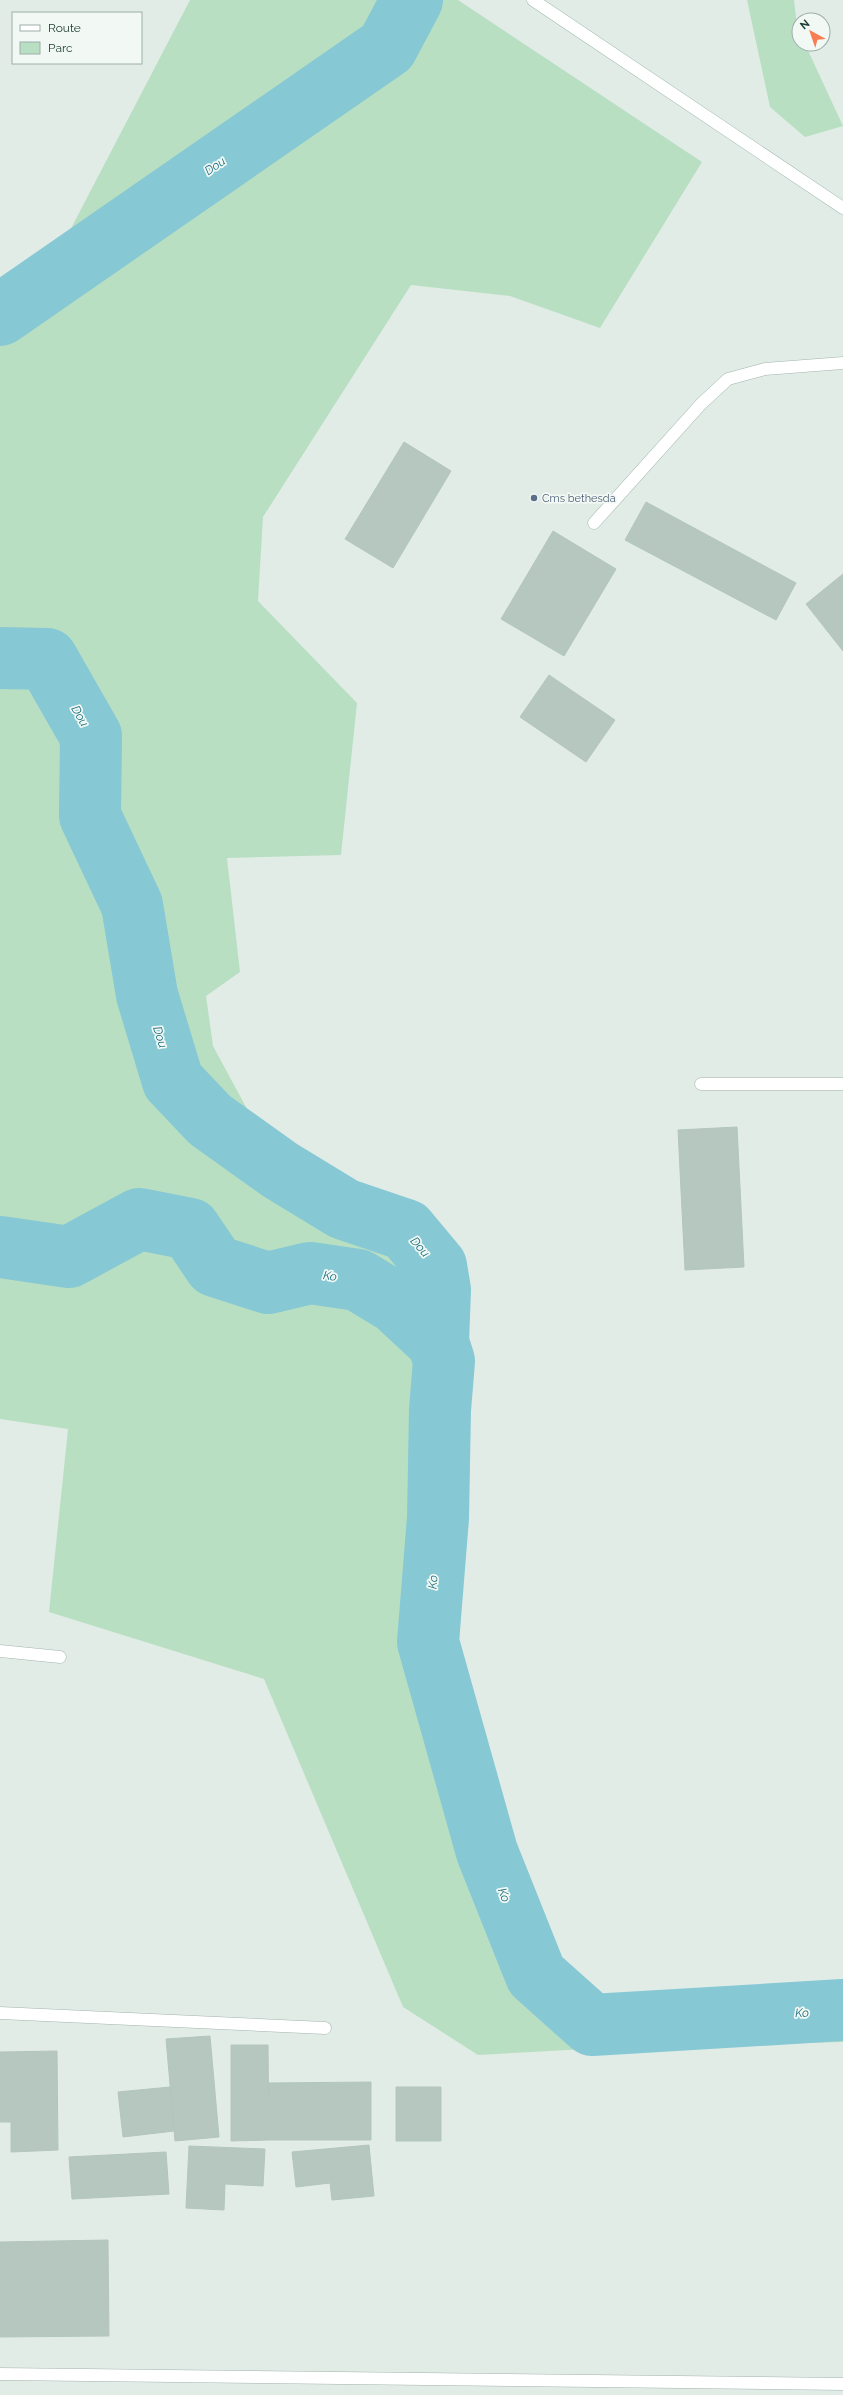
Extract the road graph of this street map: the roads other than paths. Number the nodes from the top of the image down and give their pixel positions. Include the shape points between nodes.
1 (533, 0) edge
2 (843, 208) edge
3 (843, 363) edge
4 (594, 523) dead end
5 (701, 1084) dead end
6 (843, 1084) edge
7 (0, 1651) edge
8 (60, 1657) dead end
9 (0, 2013) edge
10 (325, 2028) dead end
11 (0, 2374) edge
12 (843, 2384) edge

1 - 2 street
3 - 4 street via 765,369 728,379 701,404
5 - 6 street
7 - 8 street
9 - 10 street
11 - 12 street

